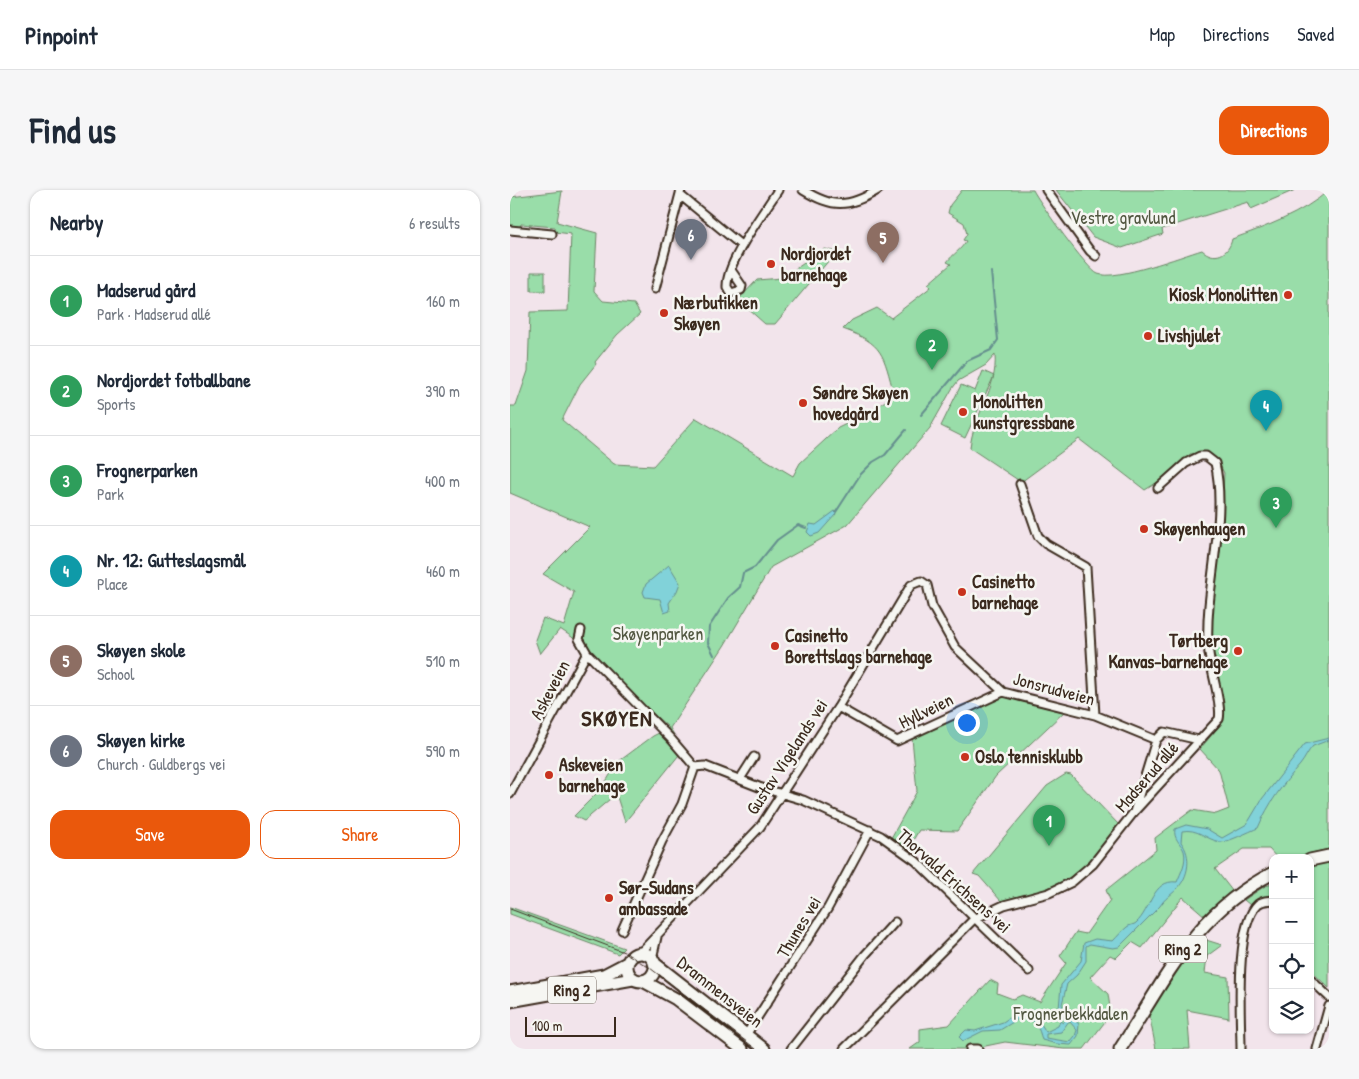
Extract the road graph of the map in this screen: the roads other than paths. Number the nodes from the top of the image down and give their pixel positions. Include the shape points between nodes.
1 (778, 190) edge
2 (803, 190) edge
3 (878, 190) edge
4 (1046, 190) edge
5 (680, 192) edge
6 (510, 230) edge
7 (552, 234) dead end
8 (742, 246) junction
9 (1096, 256) dead end
10 (731, 270) dead end
11 (655, 289) dead end
12 (1020, 484) dead end
13 (1158, 488) dead end
14 (922, 581) joint
15 (580, 630) dead end
16 (587, 653) junction
17 (1003, 692) junction
18 (838, 707) junction
19 (1095, 715) junction
20 (1156, 740) junction
21 (1199, 740) junction
22 (754, 757) dead end
23 (695, 767) junction
24 (740, 779) junction
25 (783, 793) junction
26 (510, 794) edge
27 (1134, 812) junction
28 (870, 830) junction
29 (1329, 856) edge
30 (1314, 859) edge
31 (1269, 875) edge
32 (1269, 901) edge
33 (974, 918) junction
34 (895, 922) dead end
35 (622, 930) dead end
36 (657, 937) junction
37 (639, 954) junction
38 (653, 961) junction
39 (627, 963) junction
40 (1029, 971) dead end
41 (638, 980) junction
42 (1314, 983) edge
43 (510, 992) edge
44 (1329, 997) edge
45 (510, 1001) edge
46 (1329, 1006) edge
47 (746, 1035) junction
48 (742, 1049) edge
49 (764, 1049) edge
50 (791, 1049) edge
51 (844, 1049) edge
52 (970, 1049) edge
53 (978, 1049) edge
54 (1120, 1049) edge
55 (1241, 1049) edge
56 (1318, 1049) edge

1 - 8 street
2 - 3 street via 819,200 838,204 851,203
4 - 9 street
5 - 8 street
5 - 11 street
6 - 7 street
8 - 10 street
12 - 19 street via 1038,536 1046,544 1086,566
13 - 21 street, Madserud allé via 1192,459 1206,456 1214,462 1217,510 1207,621 1220,715
14 - 17 street, Jonsrudveien via 927,585 932,606 956,647
14 - 18 street, Gustav Vigelands vei via 910,585
15 - 16 street via 578,639
16 - 23 street
16 - 26 street, Askeveien
17 - 18 street, Hyllveien via 897,741
17 - 19 street, Jonsrudveien
18 - 25 street, Gustav Vigelands vei
19 - 20 street, Jonsrudveien
20 - 21 street via 1164,732
20 - 27 street
21 - 27 street, Madserud allé
22 - 24 street
23 - 24 street, Thorvald Erichsens vei via 705,766
23 - 35 street via 682,804
24 - 25 street, Thorvald Erichsens vei
25 - 28 street, Thorvald Erichsens vei
25 - 36 street, Gustav Vigelands vei via 751,839
27 - 33 street, Madserud allé via 1093,864 1072,882
28 - 33 street, Thorvald Erichsens vei via 916,861
28 - 47 street, Thunes vei via 828,908
29 - 30 main road
31 - 54 main road, Ring 2 via 1248,888 1196,934 1170,966
32 - 55 street via 1261,902 1255,908 1244,940 1240,970
33 - 40 street, Thorvald Erichsens vei
33 - 51 street, Madserud allé
34 - 50 street
36 - 37 street, Gustav Vigelands vei
36 - 38 street
37 - 38 main road via 647,955
37 - 39 main road
38 - 41 main road via 653,974
38 - 47 main road, Drammensveien
39 - 41 main road via 628,972
39 - 43 main road, Ring 2 via 608,974
41 - 45 main road, Ring 2
41 - 48 main road, Drammensveien via 676,999
42 - 44 street
46 - 56 street
47 - 49 main road, Drammensveien
52 - 53 street

